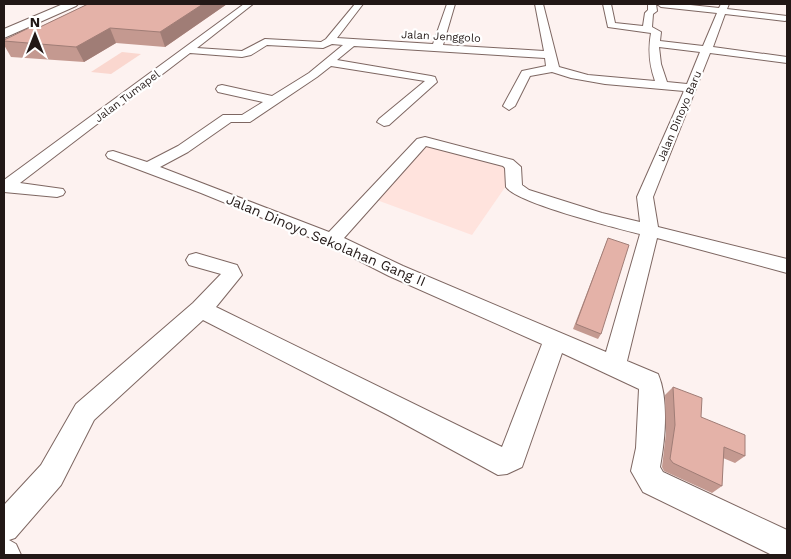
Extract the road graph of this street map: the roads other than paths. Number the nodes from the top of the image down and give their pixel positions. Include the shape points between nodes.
1 (72, 4) edge
2 (249, 4) edge
3 (359, 4) edge
4 (451, 4) edge
5 (539, 4) edge
6 (607, 4) edge
7 (652, 4) edge
8 (661, 4) edge
9 (723, 7) edge
10 (774, 7) dead end
11 (85, 8) edge
12 (786, 20) edge
13 (647, 29) junction
14 (4, 34) edge
15 (330, 41) junction
16 (351, 43) junction
17 (654, 43) junction
18 (4, 46) edge
19 (437, 48) junction
20 (707, 48) junction
21 (187, 50) junction
22 (550, 55) junction
23 (787, 60) edge
24 (329, 62) junction
25 (553, 68) junction
26 (662, 84) junction
27 (691, 88) junction
28 (222, 89) dead end
29 (273, 100) junction
30 (509, 106) dead end
31 (384, 122) dead end
32 (113, 155) dead end
33 (148, 168) junction
34 (4, 187) edge
35 (57, 192) dead end
36 (650, 230) junction
37 (332, 240) junction
38 (196, 260) dead end
39 (787, 266) edge
40 (201, 308) junction
41 (546, 336) junction
42 (614, 366) junction
43 (4, 527) edge
44 (787, 546) edge

1 - 14 main road
2 - 21 street, Jalan Tumapel
3 - 15 street
4 - 19 street
5 - 22 street
6 - 13 street via 612,25
7 - 13 street
8 - 9 street
9 - 12 street
9 - 20 street, Jalan Dinoyo Baru
10 - 12 street
11 - 18 main road
13 - 17 street via 656,32
15 - 16 street, Jalan Jenggolo
15 - 21 street, Jalan Jenggolo via 321,45 265,42 245,54
16 - 19 street, Jalan Jenggolo
16 - 24 street
17 - 20 street
17 - 26 street via 653,60
19 - 22 street, Jalan Jenggolo
20 - 23 street
20 - 27 street, Jalan Dinoyo Baru
21 - 34 street, Jalan Tumapel
22 - 25 street
24 - 29 street
24 - 31 street via 430,80
25 - 26 street via 600,80
25 - 30 street via 526,73
26 - 27 street
27 - 36 street, Jalan Dinoyo Baru via 645,197
28 - 29 street
29 - 33 street via 245,119 228,118
32 - 33 street, Jalan Dinoyo Sekolahan Gang II
33 - 37 street, Jalan Dinoyo Sekolahan Gang II
34 - 35 street
36 - 37 street via 573,210 523,192 514,187 513,168 508,163 427,141 422,142
36 - 39 street
36 - 42 street
37 - 41 street, Jalan Dinoyo Sekolahan Gang II via 396,272
38 - 40 street via 232,273
40 - 41 street via 498,461 512,457
40 - 43 street via 85,412 50,475
41 - 42 street, Jalan Dinoyo Sekolahan Gang II
42 - 44 street, Jalan Dinoyo Sekolahan Gang II via 649,382 652,390 646,472 653,482

